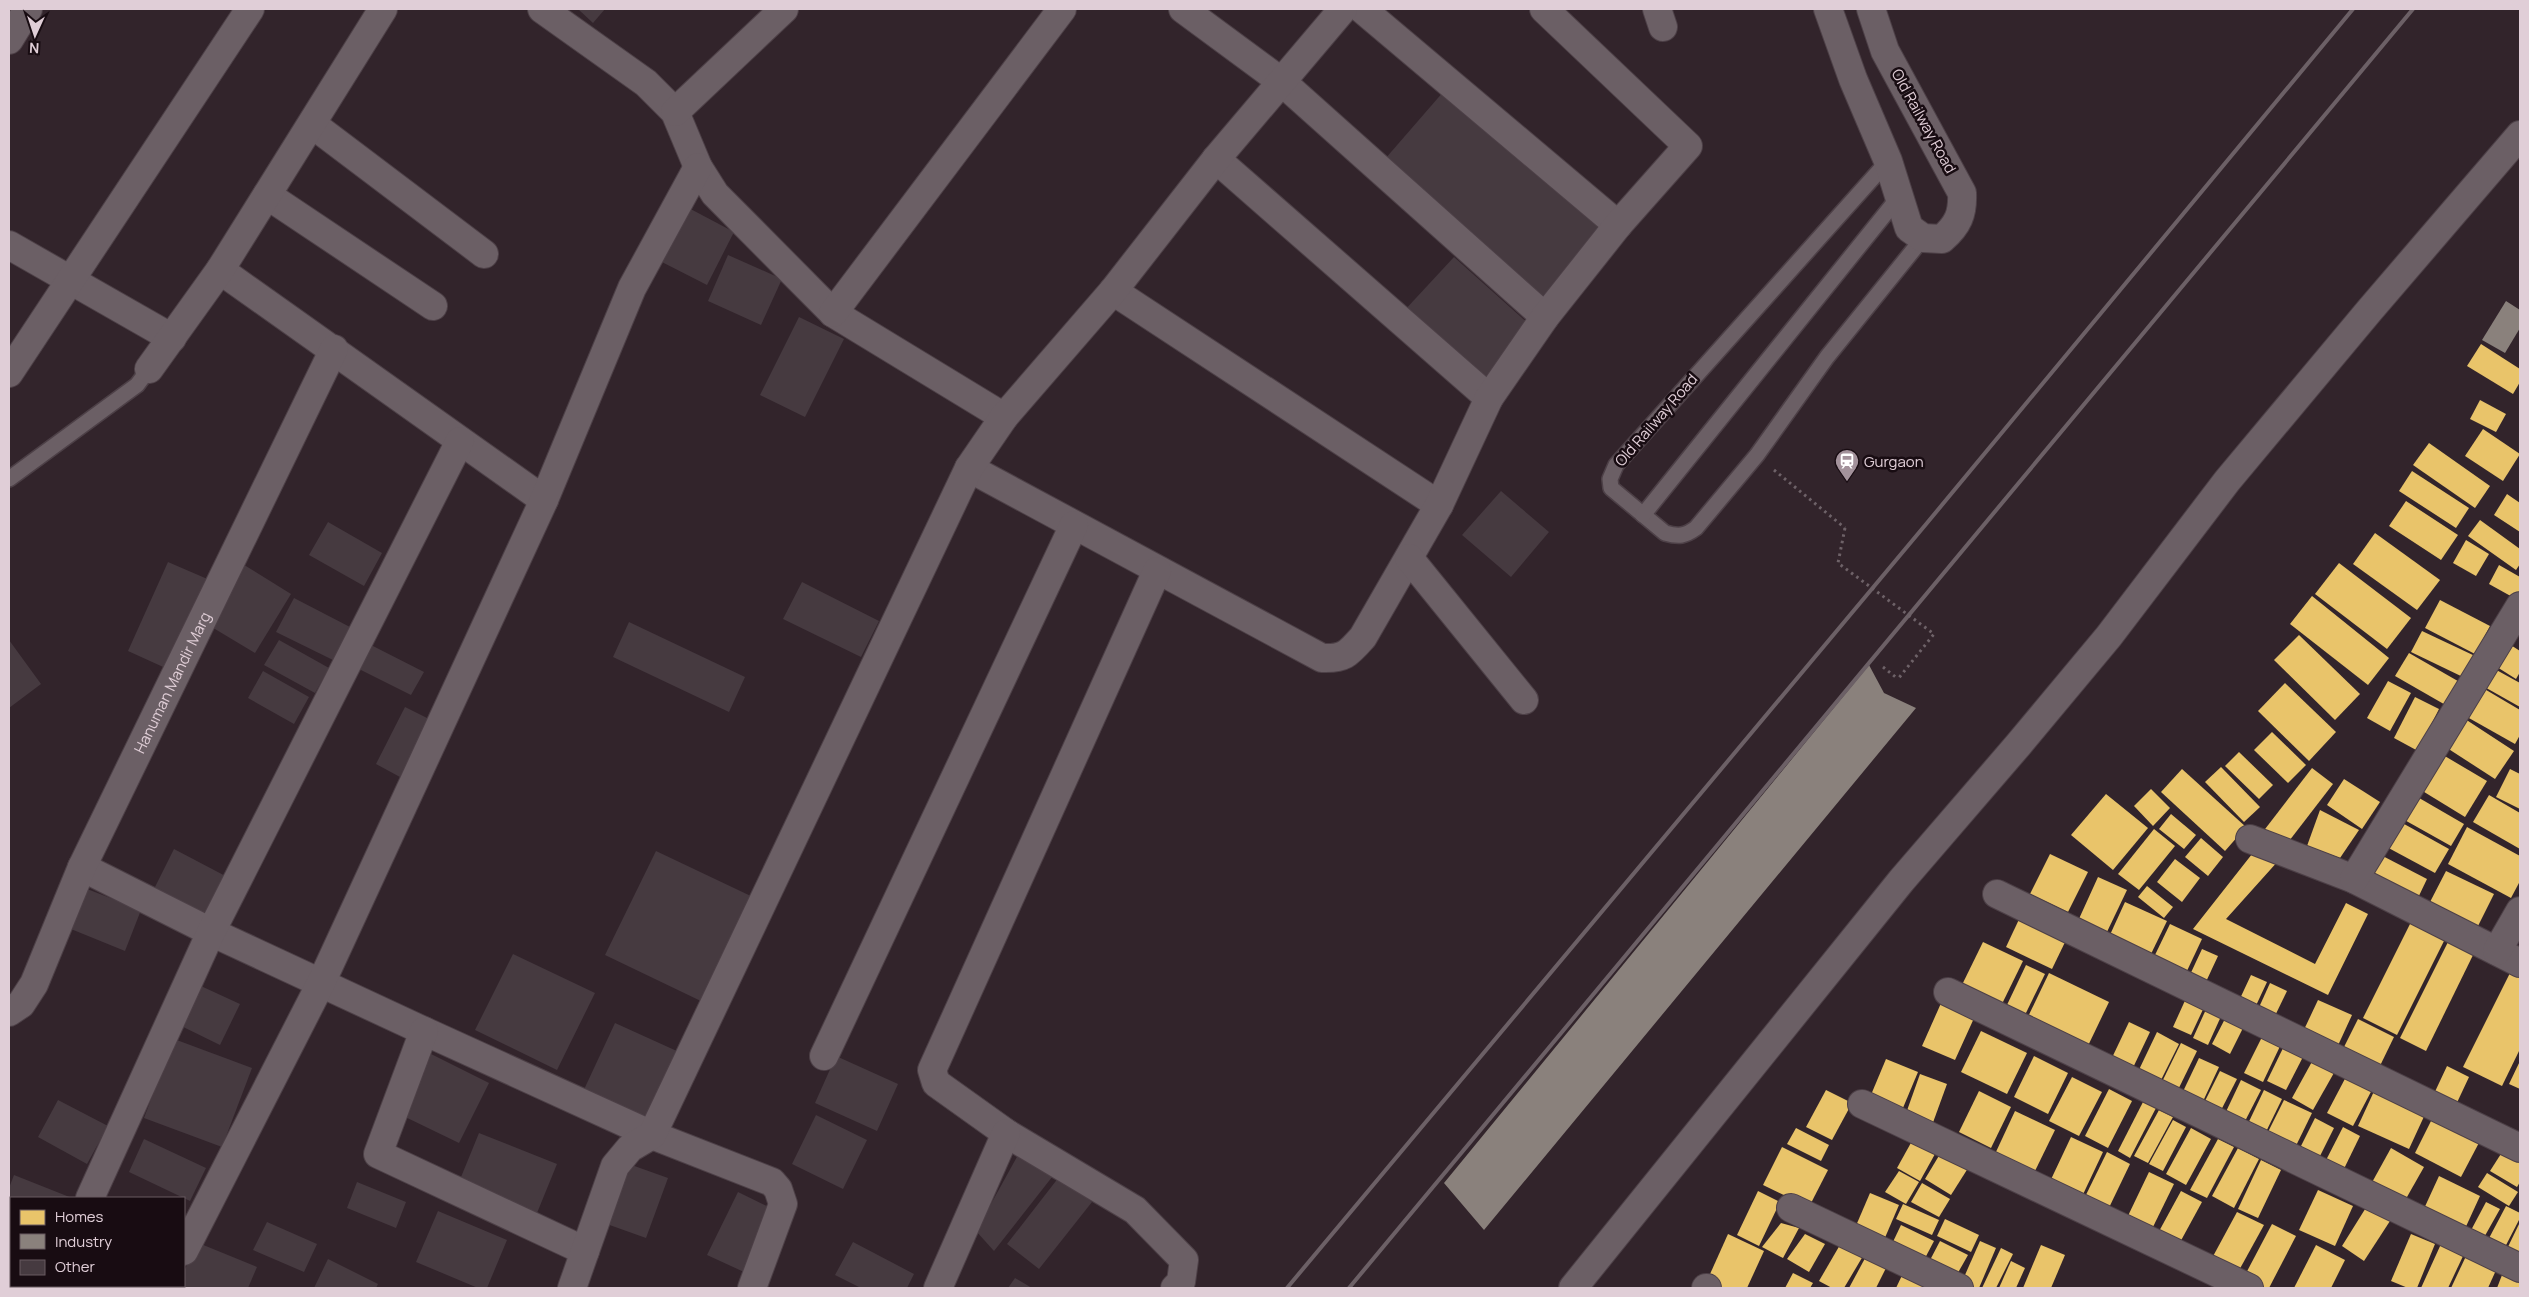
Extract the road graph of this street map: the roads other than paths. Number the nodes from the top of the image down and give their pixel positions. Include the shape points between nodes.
1 (28, 9) edge
2 (250, 9) edge
3 (383, 9) edge
4 (542, 9) edge
5 (784, 9) edge
6 (1062, 9) edge
7 (1183, 9) edge
8 (1343, 9) edge
9 (1362, 9) edge
10 (1544, 9) edge
11 (1828, 9) edge
12 (1871, 9) edge
13 (9, 40) edge
14 (1282, 82) junction
15 (675, 112) junction
16 (312, 124) junction
17 (2520, 135) edge
18 (1216, 159) junction
19 (1888, 161) junction
20 (698, 167) junction
21 (267, 195) junction
22 (1898, 198) junction
23 (1618, 225) junction
24 (1922, 238) junction
25 (9, 245) edge
26 (484, 254) dead end
27 (220, 270) junction
28 (68, 281) junction
29 (1113, 292) junction
30 (433, 306) dead end
31 (833, 313) junction
32 (1545, 317) junction
33 (172, 338) junction
34 (334, 349) junction
35 (148, 369) joint
36 (9, 373) edge
37 (1489, 398) junction
38 (1004, 416) junction
39 (460, 441) junction
40 (969, 468) junction
41 (9, 478) edge
42 (544, 500) junction
43 (1439, 505) junction
44 (1643, 515) junction
45 (1074, 525) junction
46 (1408, 558) junction
47 (1157, 570) junction
48 (2520, 606) edge
49 (1524, 700) dead end
50 (2250, 839) dead end
51 (82, 867) junction
52 (2354, 879) junction
53 (1997, 894) dead end
54 (2520, 911) edge
55 (210, 932) junction
56 (2508, 957) edge
57 (321, 983) junction
58 (1948, 992) dead end
59 (9, 1012) edge
60 (424, 1031) junction
61 (824, 1056) dead end
62 (1862, 1104) dead end
63 (1006, 1133) junction
64 (652, 1135) junction
65 (2520, 1148) edge
66 (90, 1197) edge
67 (1791, 1208) dead end
68 (185, 1249) edge
69 (585, 1251) junction
70 (2520, 1268) edge
71 (572, 1288) edge
72 (752, 1288) edge
73 (938, 1288) edge
74 (1175, 1288) edge
75 (1572, 1288) edge
76 (1959, 1288) edge
77 (2249, 1288) edge

1 - 13 street
2 - 28 street
3 - 16 street
4 - 15 street via 646,83
5 - 15 street
6 - 31 street
7 - 14 street
8 - 14 street
9 - 23 street
10 - 23 street via 1688,146
11 - 19 street
12 - 24 street, Old Railway Road via 1885,51 1962,193 1963,210 1956,226 1942,239
14 - 18 street
14 - 32 street
15 - 20 street
16 - 21 street
16 - 26 street
17 - 75 street via 2227,481 2109,636 1901,881
18 - 29 street
18 - 37 street
19 - 22 street
19 - 44 lane, Old Railway Road via 1616,465 1610,479 1611,488
20 - 31 street via 715,194
20 - 42 street via 632,288
21 - 27 street
21 - 30 street
22 - 24 street via 1909,228
22 - 44 lane
23 - 32 street
24 - 44 lane, Old Railway Road via 1827,357 1757,456 1696,528 1686,536 1676,536 1665,533
25 - 28 street
27 - 33 street
27 - 34 street
28 - 33 street
28 - 36 street
29 - 38 street
29 - 43 street
31 - 38 street
32 - 37 street
33 - 35 street
34 - 39 street
34 - 51 street, Hanuman Mandir Marg
35 - 41 lane via 137,385
37 - 43 street
38 - 40 street
39 - 42 street
39 - 55 street
40 - 45 street
40 - 64 street
42 - 57 street
43 - 46 street
45 - 47 street
45 - 61 street
46 - 47 street via 1363,637 1340,658 1322,658
46 - 49 street
47 - 63 street via 933,1065 932,1074 936,1082
48 - 52 street
50 - 52 street
51 - 55 street
51 - 59 street, Hanuman Mandir Marg via 34,984 21,1004
52 - 56 street
53 - 65 street
54 - 56 street
55 - 57 street
55 - 66 street
57 - 60 street
57 - 68 street
58 - 70 street
60 - 64 street
60 - 69 street via 378,1154
62 - 77 street
63 - 73 street
63 - 74 street via 1134,1210 1184,1260 1181,1282
64 - 69 street via 630,1148 615,1166
64 - 72 street via 772,1182 778,1189 783,1204 781,1212
67 - 76 street
69 - 71 street

